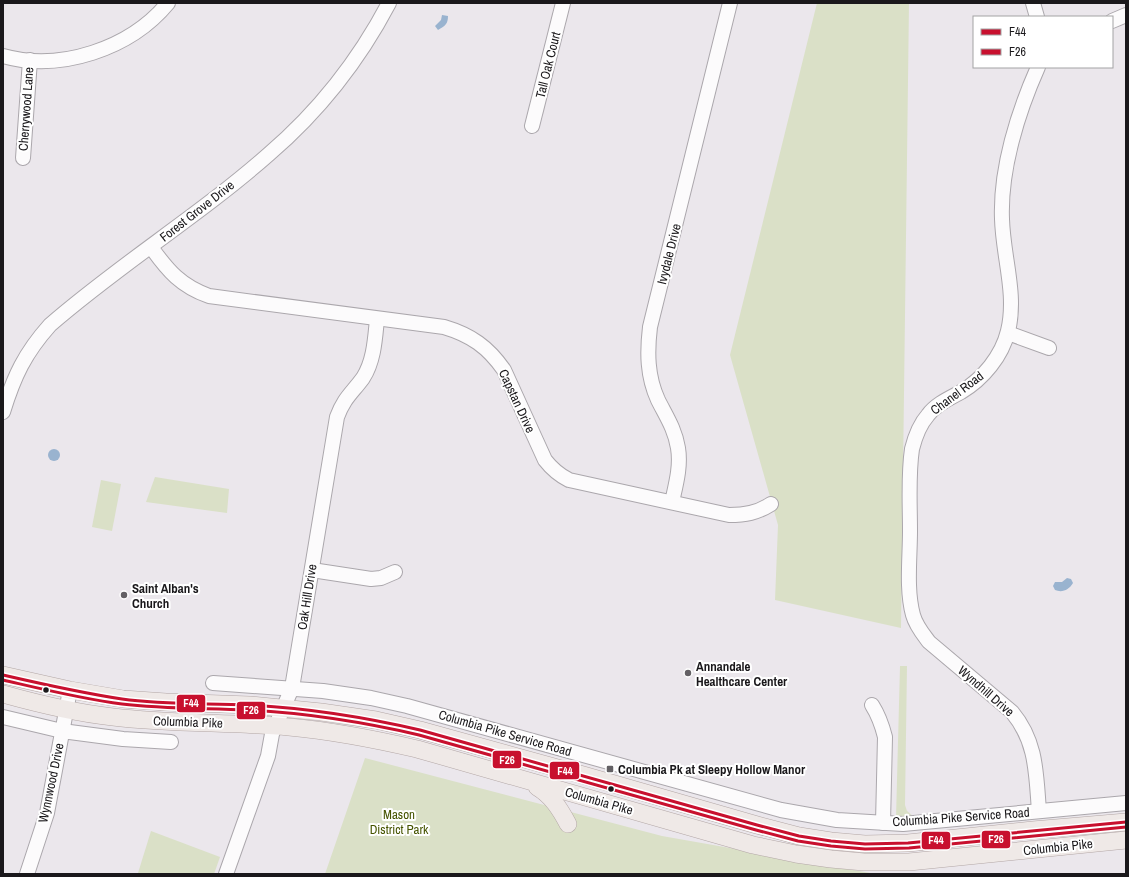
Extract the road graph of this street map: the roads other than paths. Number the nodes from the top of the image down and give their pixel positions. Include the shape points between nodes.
1 (168, 3) edge
2 (388, 3) edge
3 (563, 3) edge
4 (730, 3) edge
5 (1033, 3) edge
6 (1126, 15) edge
7 (1037, 16) edge
8 (1113, 21) edge
9 (3, 56) edge
10 (30, 60) junction
11 (1038, 68) edge
12 (532, 126) dead end
13 (23, 158) dead end
14 (151, 247) junction
15 (376, 319) junction
16 (1008, 333) junction
17 (1049, 348) dead end
18 (3, 412) edge
19 (672, 502) junction
20 (771, 504) dead end
21 (312, 570) junction
22 (395, 572) dead end
23 (919, 629) joint
24 (3, 674) edge
25 (213, 683) dead end
26 (292, 688) junction
27 (70, 690) junction
28 (3, 694) edge
29 (872, 705) dead end
30 (283, 708) junction
31 (66, 710) junction
32 (3, 718) edge
33 (275, 726) junction
34 (62, 731) junction
35 (171, 742) dead end
36 (524, 780) junction
37 (1126, 803) edge
38 (1039, 811) junction
39 (1126, 822) edge
40 (883, 823) junction
41 (568, 824) dead end
42 (1126, 840) edge
43 (27, 874) edge
44 (226, 874) edge

1 - 10 street via 147,24 109,46 72,58
2 - 14 street, Forest Grove Drive via 360,51 299,126 257,164
3 - 12 street, Tall Oak Court
4 - 19 street, Ivydale Drive via 650,327 648,364 657,398 672,426 678,448 679,465
5 - 7 street
6 - 8 street
9 - 10 street
10 - 13 street, Cherrywood Lane
11 - 16 street, Chanel Road via 1012,140 1002,194 1003,242 1012,301
14 - 15 street, Capstan Drive via 163,264 184,285 209,296
14 - 18 street, Forest Grove Drive via 64,313 38,338 16,374
15 - 19 street, Capstan Drive via 444,327 474,339 486,348 504,370 545,460 560,475 570,480
15 - 21 street, Oak Hill Drive via 372,357 368,368 341,406 337,417
16 - 17 street
16 - 23 street, Chanel Road via 992,365 969,387 934,409 920,427 915,440 910,481 909,581 911,604
19 - 20 street, Capstan Drive via 729,515 754,513
21 - 22 street via 371,579
21 - 26 street, Oak Hill Drive
23 - 38 street, Wyndhill Drive via 929,642 1021,722 1027,733 1036,769
24 - 27 main road, Columbia Pike
25 - 26 street, Columbia Pike Service Road
26 - 30 street, Oak Hill Drive
26 - 40 street, Columbia Pike Service Road via 407,706 781,810 837,820
27 - 30 main road, Columbia Pike via 123,699
27 - 31 street, Wynnwood Drive
28 - 31 main road, Columbia Pike
29 - 40 street via 885,737
30 - 33 street, Oak Hill Drive
30 - 39 main road, Columbia Pike via 356,717 420,730 757,825 831,841 865,844 908,843
31 - 33 main road, Columbia Pike via 147,720
31 - 34 street, Wynnwood Drive
32 - 34 street
33 - 36 main road, Columbia Pike via 376,740
33 - 44 street, Oak Hill Drive via 268,756
34 - 35 street
34 - 43 street, Wynnwood Drive via 46,813
36 - 41 main road via 545,792 555,802
36 - 42 main road, Columbia Pike via 753,844 831,859 909,862
37 - 38 street, Columbia Pike Service Road
38 - 40 street, Columbia Pike Service Road via 903,824

